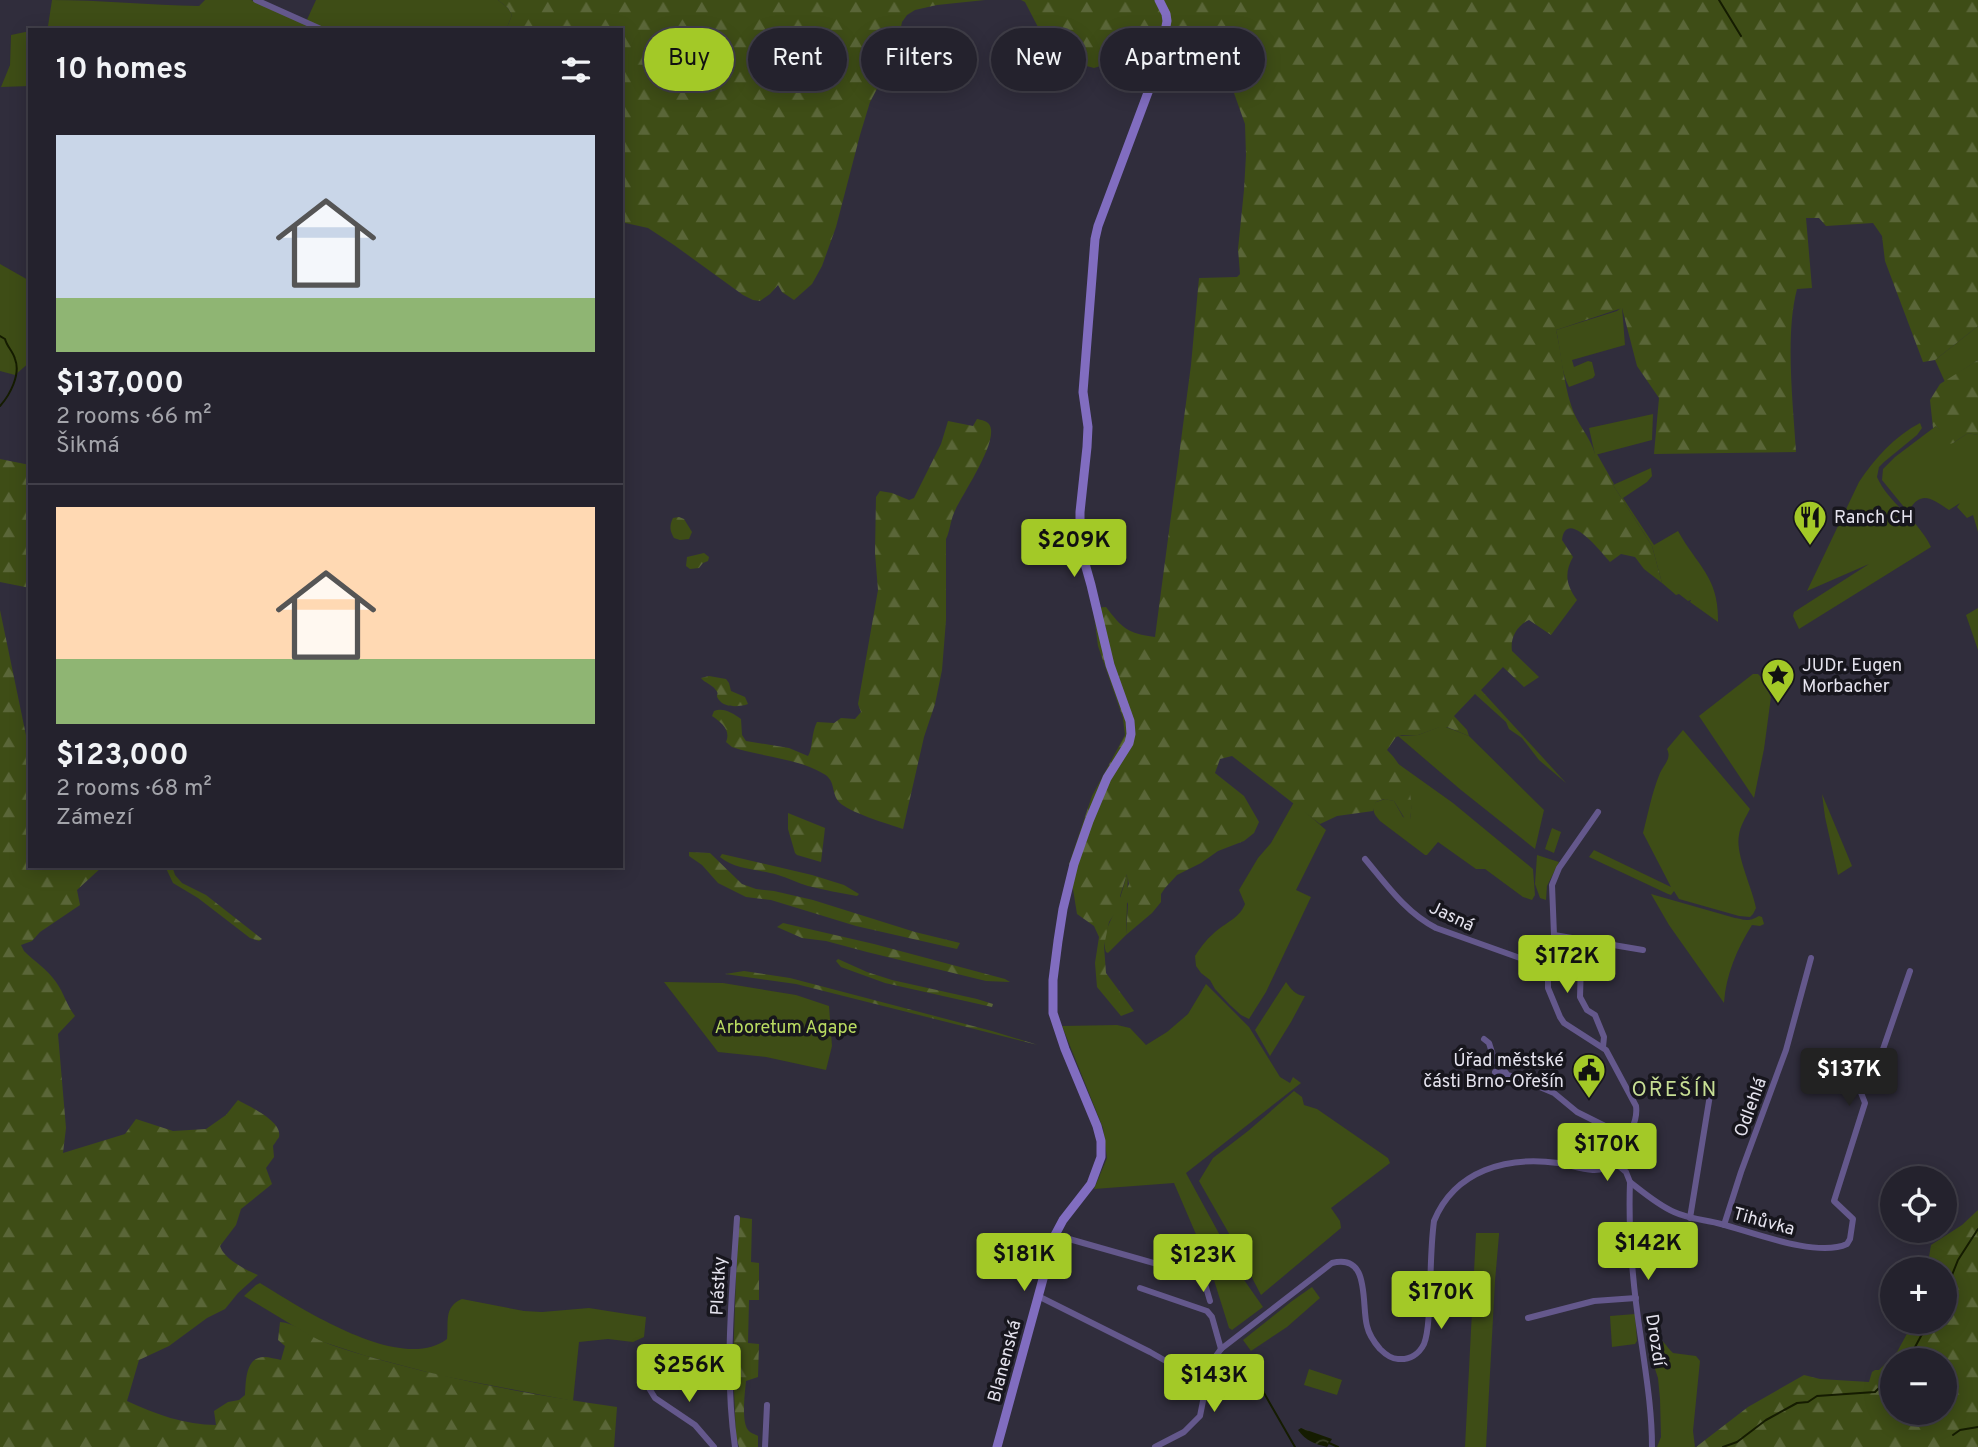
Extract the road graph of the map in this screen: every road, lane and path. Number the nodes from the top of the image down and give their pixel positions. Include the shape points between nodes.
1 (256, 0) edge
2 (1159, 0) edge
3 (319, 28) edge
4 (1598, 812) dead end
5 (1365, 859) dead end
6 (1554, 935) junction
7 (1574, 938) junction
8 (1643, 950) dead end
9 (1811, 958) dead end
10 (1548, 968) junction
11 (1910, 971) dead end
12 (1484, 1039) dead end
13 (1603, 1047) junction
14 (1495, 1072) dead end
15 (1507, 1075) junction
16 (1710, 1095) dead end
17 (1627, 1137) junction
18 (1612, 1160) junction
19 (1630, 1182) junction
20 (737, 1218) dead end
21 (1690, 1218) junction
22 (1724, 1225) junction
23 (1055, 1235) junction
24 (1140, 1288) dead end
25 (1038, 1296) junction
26 (1636, 1298) junction
27 (1210, 1301) dead end
28 (1528, 1318) dead end
29 (670, 1347) dead end
30 (1221, 1349) junction
31 (729, 1356) junction
32 (644, 1380) dead end
33 (1206, 1384) junction
34 (766, 1405) dead end
35 (714, 1447) edge
36 (735, 1447) edge
37 (765, 1447) edge
38 (997, 1447) edge
39 (1155, 1447) edge
40 (1651, 1447) edge

1 - 3 street
2 - 23 street, Blanenská via 1167,21 1159,63 1095,239 1083,392 1088,427 1080,546 1131,734 1098,798 1074,864 1058,941 1052,1003 1056,1024 1099,1132 1101,1157 1091,1184
4 - 6 street via 1555,876 1551,892
5 - 10 street, Jasná via 1425,923
6 - 7 street
6 - 10 street
7 - 8 street
7 - 13 street via 1581,963 1580,996 1595,1015
9 - 22 street, Odlehlá via 1786,1050
10 - 13 street via 1549,993 1560,1017
11 - 22 street, Tihůvka via 1881,1055 1858,1076 1865,1103 1834,1201 1853,1220 1850,1239 1844,1246 1817,1247
12 - 15 street
13 - 17 street via 1636,1106
14 - 15 street
15 - 17 street via 1554,1093 1577,1112
16 - 21 street
17 - 18 street
18 - 19 street
18 - 30 street via 1603,1170 1547,1162 1514,1163 1472,1175 1454,1190 1434,1221 1428,1331 1414,1356 1392,1358 1370,1336 1360,1274 1344,1261 1332,1263
19 - 21 street, Tihůvka
19 - 26 street, Drozdí
20 - 31 street, Plástky
21 - 22 street, Tihůvka
23 - 25 street, Blanenská
23 - 27 street via 1203,1277
24 - 30 street via 1207,1311
25 - 33 street
25 - 38 street, Blanenská
26 - 28 street via 1594,1301
26 - 40 street, Drozdí via 1648,1382
29 - 31 street
30 - 33 street
31 - 36 street, Plástky
32 - 35 street via 654,1398 695,1425
33 - 39 street via 1200,1416 1184,1432
34 - 37 street

